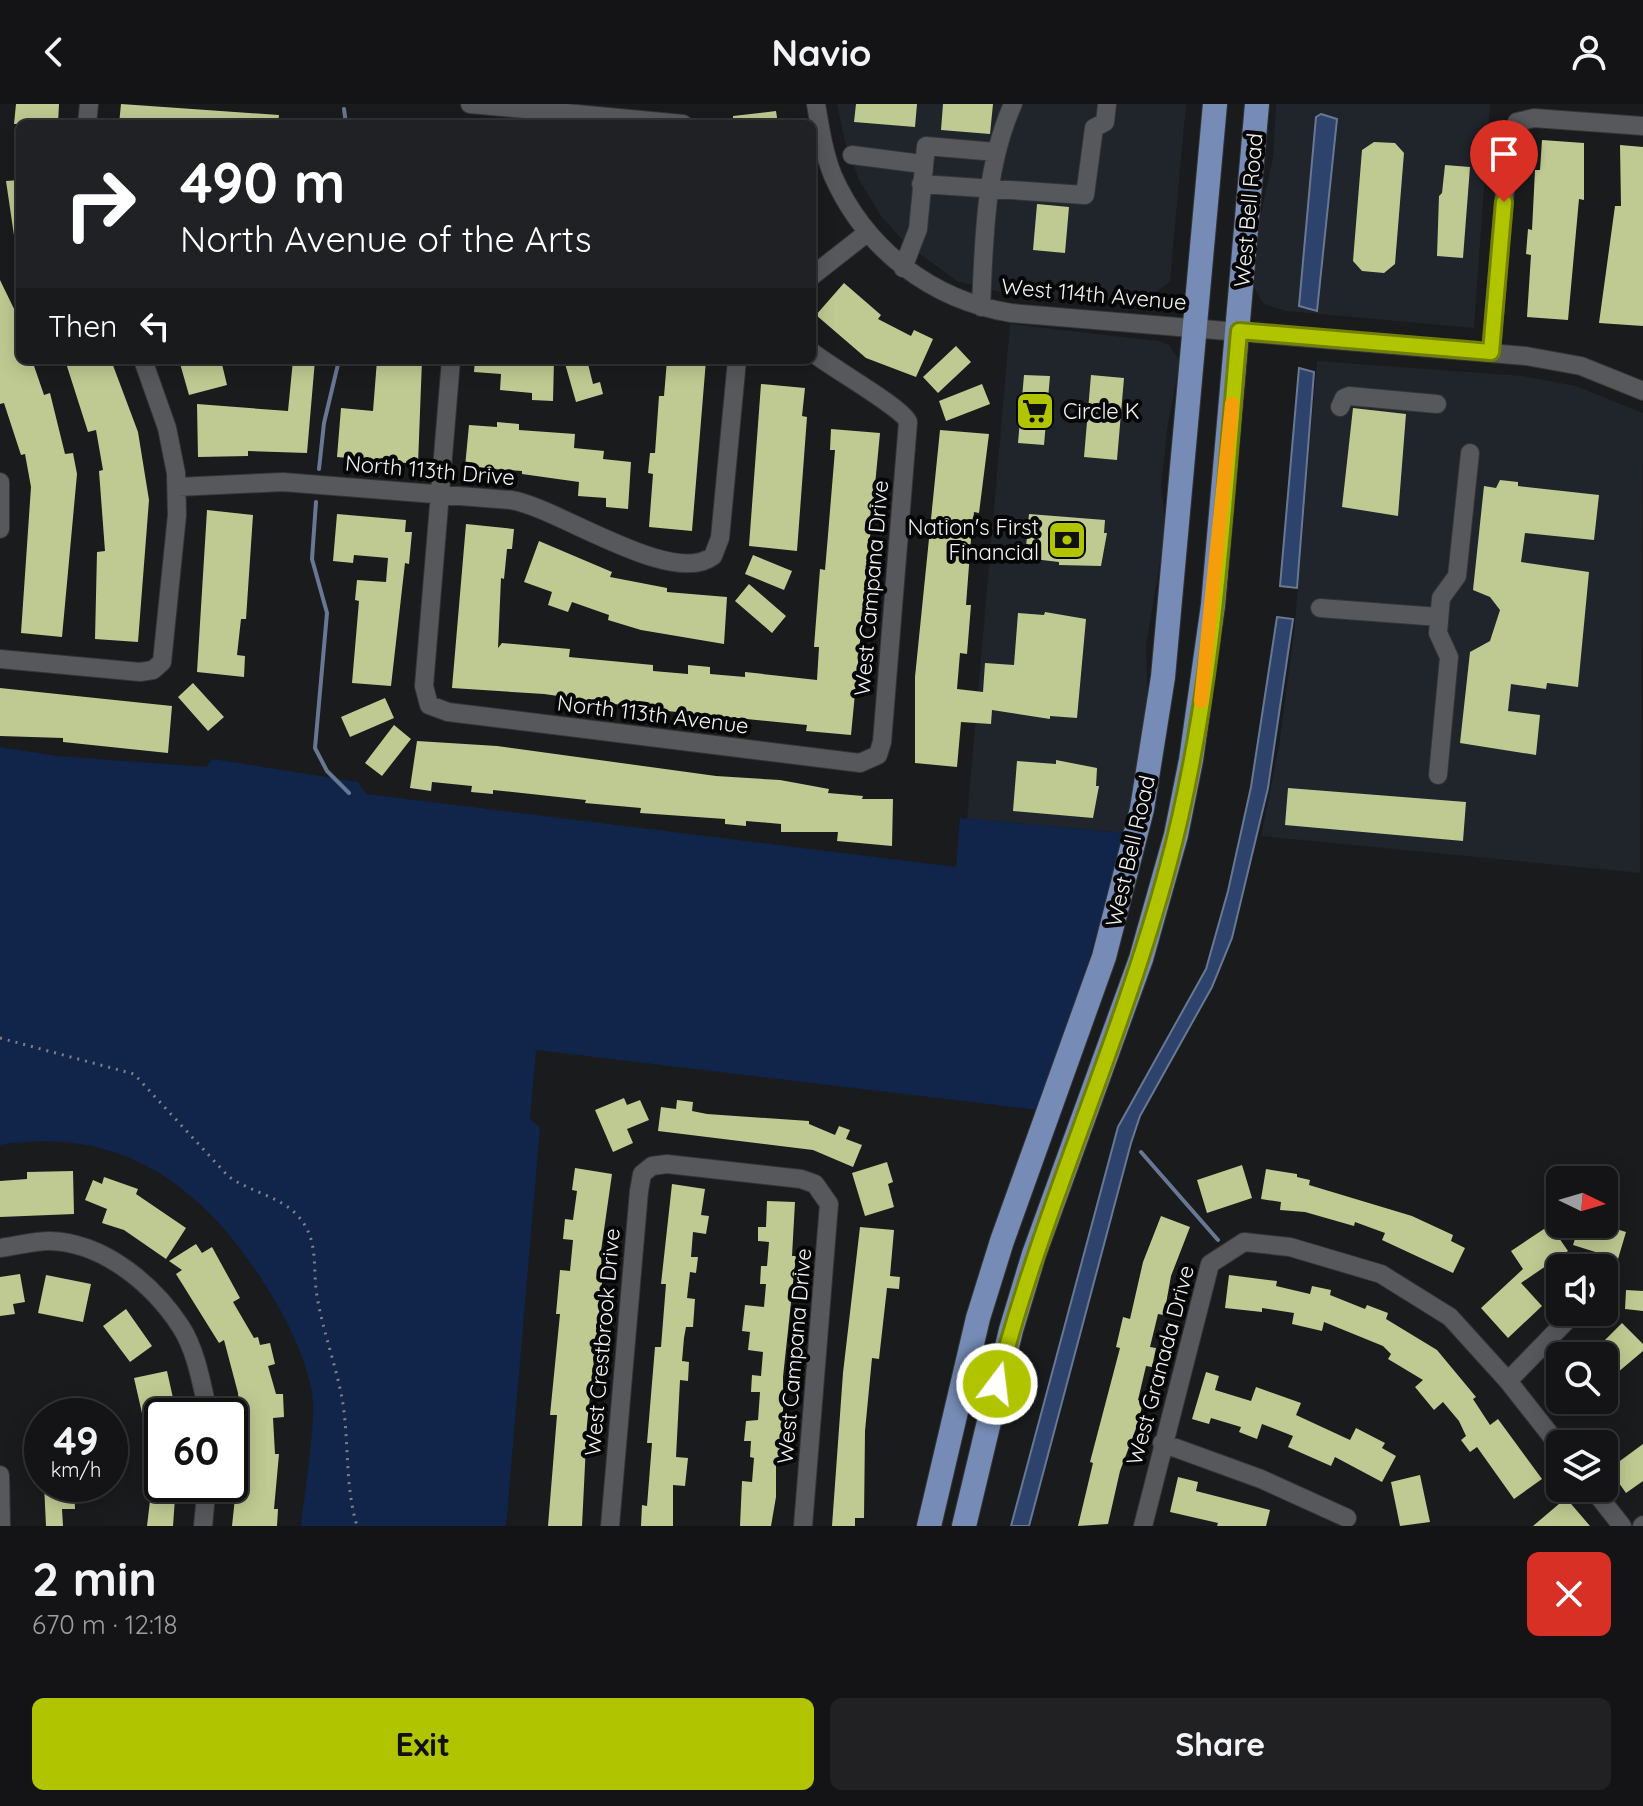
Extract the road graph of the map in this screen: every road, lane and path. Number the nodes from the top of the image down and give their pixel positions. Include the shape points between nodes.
1 (471, 104) edge
2 (816, 104) edge
3 (1013, 104) edge
4 (1107, 104) edge
5 (1215, 104) edge
6 (1257, 104) edge
7 (641, 120) edge
8 (1643, 126) edge
9 (998, 143) junction
10 (852, 155) dead end
11 (922, 164) junction
12 (921, 184) junction
13 (990, 190) junction
14 (868, 232) junction
15 (903, 268) junction
16 (816, 273) edge
17 (981, 307) junction
18 (1196, 328) junction
19 (1239, 331) junction
20 (1491, 352) junction
21 (816, 355) edge
22 (144, 364) edge
23 (451, 364) edge
24 (737, 364) edge
25 (1643, 391) edge
26 (1437, 404) dead end
27 (1340, 407) dead end
28 (1470, 453) dead end
29 (0, 482) edge
30 (177, 487) junction
31 (439, 495) junction
32 (0, 529) edge
33 (1320, 608) dead end
34 (1439, 617) junction
35 (0, 659) edge
36 (873, 760) joint
37 (1438, 775) dead end
38 (0, 1038) edge
39 (823, 1191) joint
40 (0, 1248) edge
41 (1561, 1326) edge
42 (1508, 1381) junction
43 (205, 1398) edge
44 (1547, 1430) edge
45 (1162, 1443) junction
46 (0, 1475) edge
47 (205, 1502) edge
48 (1603, 1502) edge
49 (1347, 1518) dead end
50 (1, 1526) edge
51 (203, 1526) edge
52 (357, 1526) edge
53 (610, 1526) edge
54 (803, 1526) edge
55 (929, 1526) edge
56 (964, 1526) edge
57 (1143, 1526) edge
58 (1622, 1526) edge

1 - 7 street
2 - 14 street, West 114th Avenue via 832,174
3 - 9 street
4 - 13 street via 1105,122 1094,128 1085,195
5 - 18 main road, West Bell Road
6 - 19 main road, West Bell Road
8 - 20 street via 1534,118 1517,122 1509,143
9 - 11 street via 929,146
9 - 13 street
10 - 11 street
11 - 12 street
12 - 13 street
12 - 15 street via 918,229
13 - 17 street
14 - 15 street, West 114th Avenue
14 - 16 street
15 - 17 street, West 114th Avenue via 936,289
17 - 18 street, West 114th Avenue
18 - 19 street, West 114th Avenue
18 - 55 main road, West Bell Road via 1162,689 1142,809 1104,957 978,1318
19 - 20 street, West 114th Avenue
19 - 56 main road, West Bell Road via 1204,686 1176,835 1141,959 1030,1266
20 - 25 street, West 114th Avenue via 1581,366
21 - 36 street, West Campana Drive via 906,417 882,742
22 - 30 street via 167,428
23 - 31 street
24 - 31 street, North 113th Drive via 720,538 713,556 695,563 651,557 521,502
26 - 27 street via 1349,396
28 - 34 street via 1457,576 1441,598
29 - 32 street
30 - 31 street, North 113th Drive via 317,484
30 - 35 street via 166,648 158,668 140,672
31 - 36 street, North 113th Avenue via 424,686 429,705 442,711 854,763
33 - 34 street
34 - 37 street via 1438,633 1449,657
38 - 52 path via 134,1074 228,1176 296,1212 315,1248 320,1313 343,1403 349,1498
39 - 53 street, West Crestbrook Drive via 801,1179 679,1164 652,1166 642,1174
39 - 54 street, West Campana Drive via 830,1223
40 - 43 street via 50,1241 119,1264 154,1294 182,1329
41 - 42 street
42 - 44 street, West Granada Drive
42 - 45 street, West Granada Drive via 1450,1317 1381,1274 1290,1247 1244,1242 1210,1264
45 - 49 street
45 - 57 street, West Granada Drive
46 - 50 street
47 - 51 street
48 - 58 street

